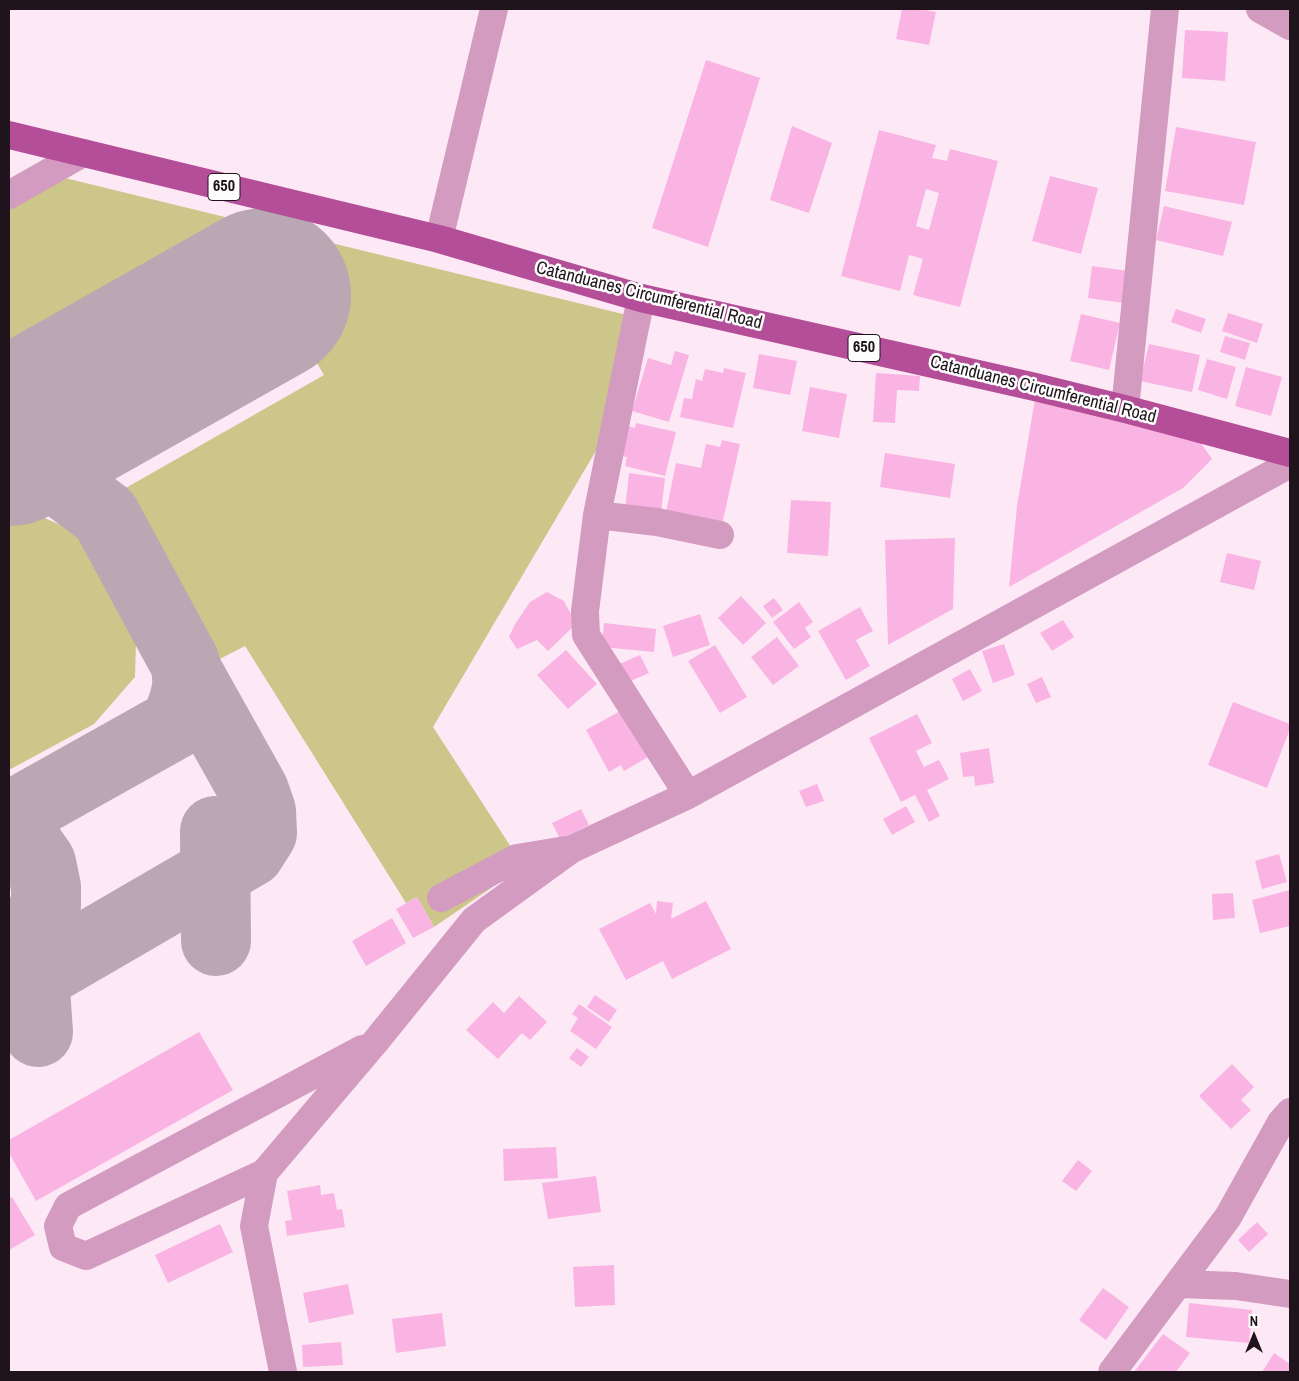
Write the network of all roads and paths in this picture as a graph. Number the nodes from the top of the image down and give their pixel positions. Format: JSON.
{"nodes":[{"id":1,"x":494,"y":9,"type":"edge"},
{"id":2,"x":1165,"y":9,"type":"edge"},
{"id":3,"x":1260,"y":9,"type":"edge"},
{"id":4,"x":1290,"y":26,"type":"edge"},
{"id":5,"x":9,"y":135,"type":"edge"},
{"id":6,"x":83,"y":153,"type":"junction"},
{"id":7,"x":9,"y":195,"type":"edge"},
{"id":8,"x":439,"y":239,"type":"junction"},
{"id":9,"x":641,"y":298,"type":"junction"},
{"id":10,"x":1124,"y":409,"type":"junction"},
{"id":11,"x":1290,"y":454,"type":"edge"},
{"id":12,"x":1290,"y":464,"type":"edge"},
{"id":13,"x":597,"y":515,"type":"junction"},
{"id":14,"x":720,"y":535,"type":"dead end"},
{"id":15,"x":688,"y":795,"type":"junction"},
{"id":16,"x":572,"y":849,"type":"junction"},
{"id":17,"x":441,"y":898,"type":"dead end"},
{"id":18,"x":376,"y":1041,"type":"junction"},
{"id":19,"x":1290,"y":1112,"type":"edge"},
{"id":20,"x":264,"y":1173,"type":"junction"},
{"id":21,"x":1179,"y":1284,"type":"junction"},
{"id":22,"x":1290,"y":1294,"type":"edge"},
{"id":23,"x":283,"y":1372,"type":"edge"},
{"id":24,"x":1112,"y":1372,"type":"edge"}],
"edges":[{"from":1,"to":8,"type":"street"},
{"from":2,"to":10,"type":"street"},
{"from":3,"to":4,"type":"street"},
{"from":5,"to":6,"type":"main road","name":"Catanduanes Circumferential Road","number":"650"},
{"from":6,"to":7,"type":"street"},
{"from":6,"to":8,"type":"main road","name":"Catanduanes Circumferential Road","number":"650"},
{"from":8,"to":9,"type":"main road","name":"Catanduanes Circumferential Road","number":"650"},
{"from":9,"to":10,"type":"main road","name":"Catanduanes Circumferential Road","number":"650"},
{"from":9,"to":13,"type":"street"},
{"from":10,"to":11,"type":"main road","name":"Catanduanes Circumferential Road","number":"650"},
{"from":12,"to":15,"type":"street"},
{"from":13,"to":14,"type":"street"},
{"from":13,"to":15,"type":"street"},
{"from":15,"to":16,"type":"street"},
{"from":16,"to":17,"type":"street"},
{"from":16,"to":18,"type":"street"},
{"from":18,"to":20,"type":"street"},
{"from":18,"to":20,"type":"street"},
{"from":19,"to":21,"type":"street"},
{"from":20,"to":23,"type":"street"},
{"from":21,"to":22,"type":"street"},
{"from":21,"to":24,"type":"street"}]}
